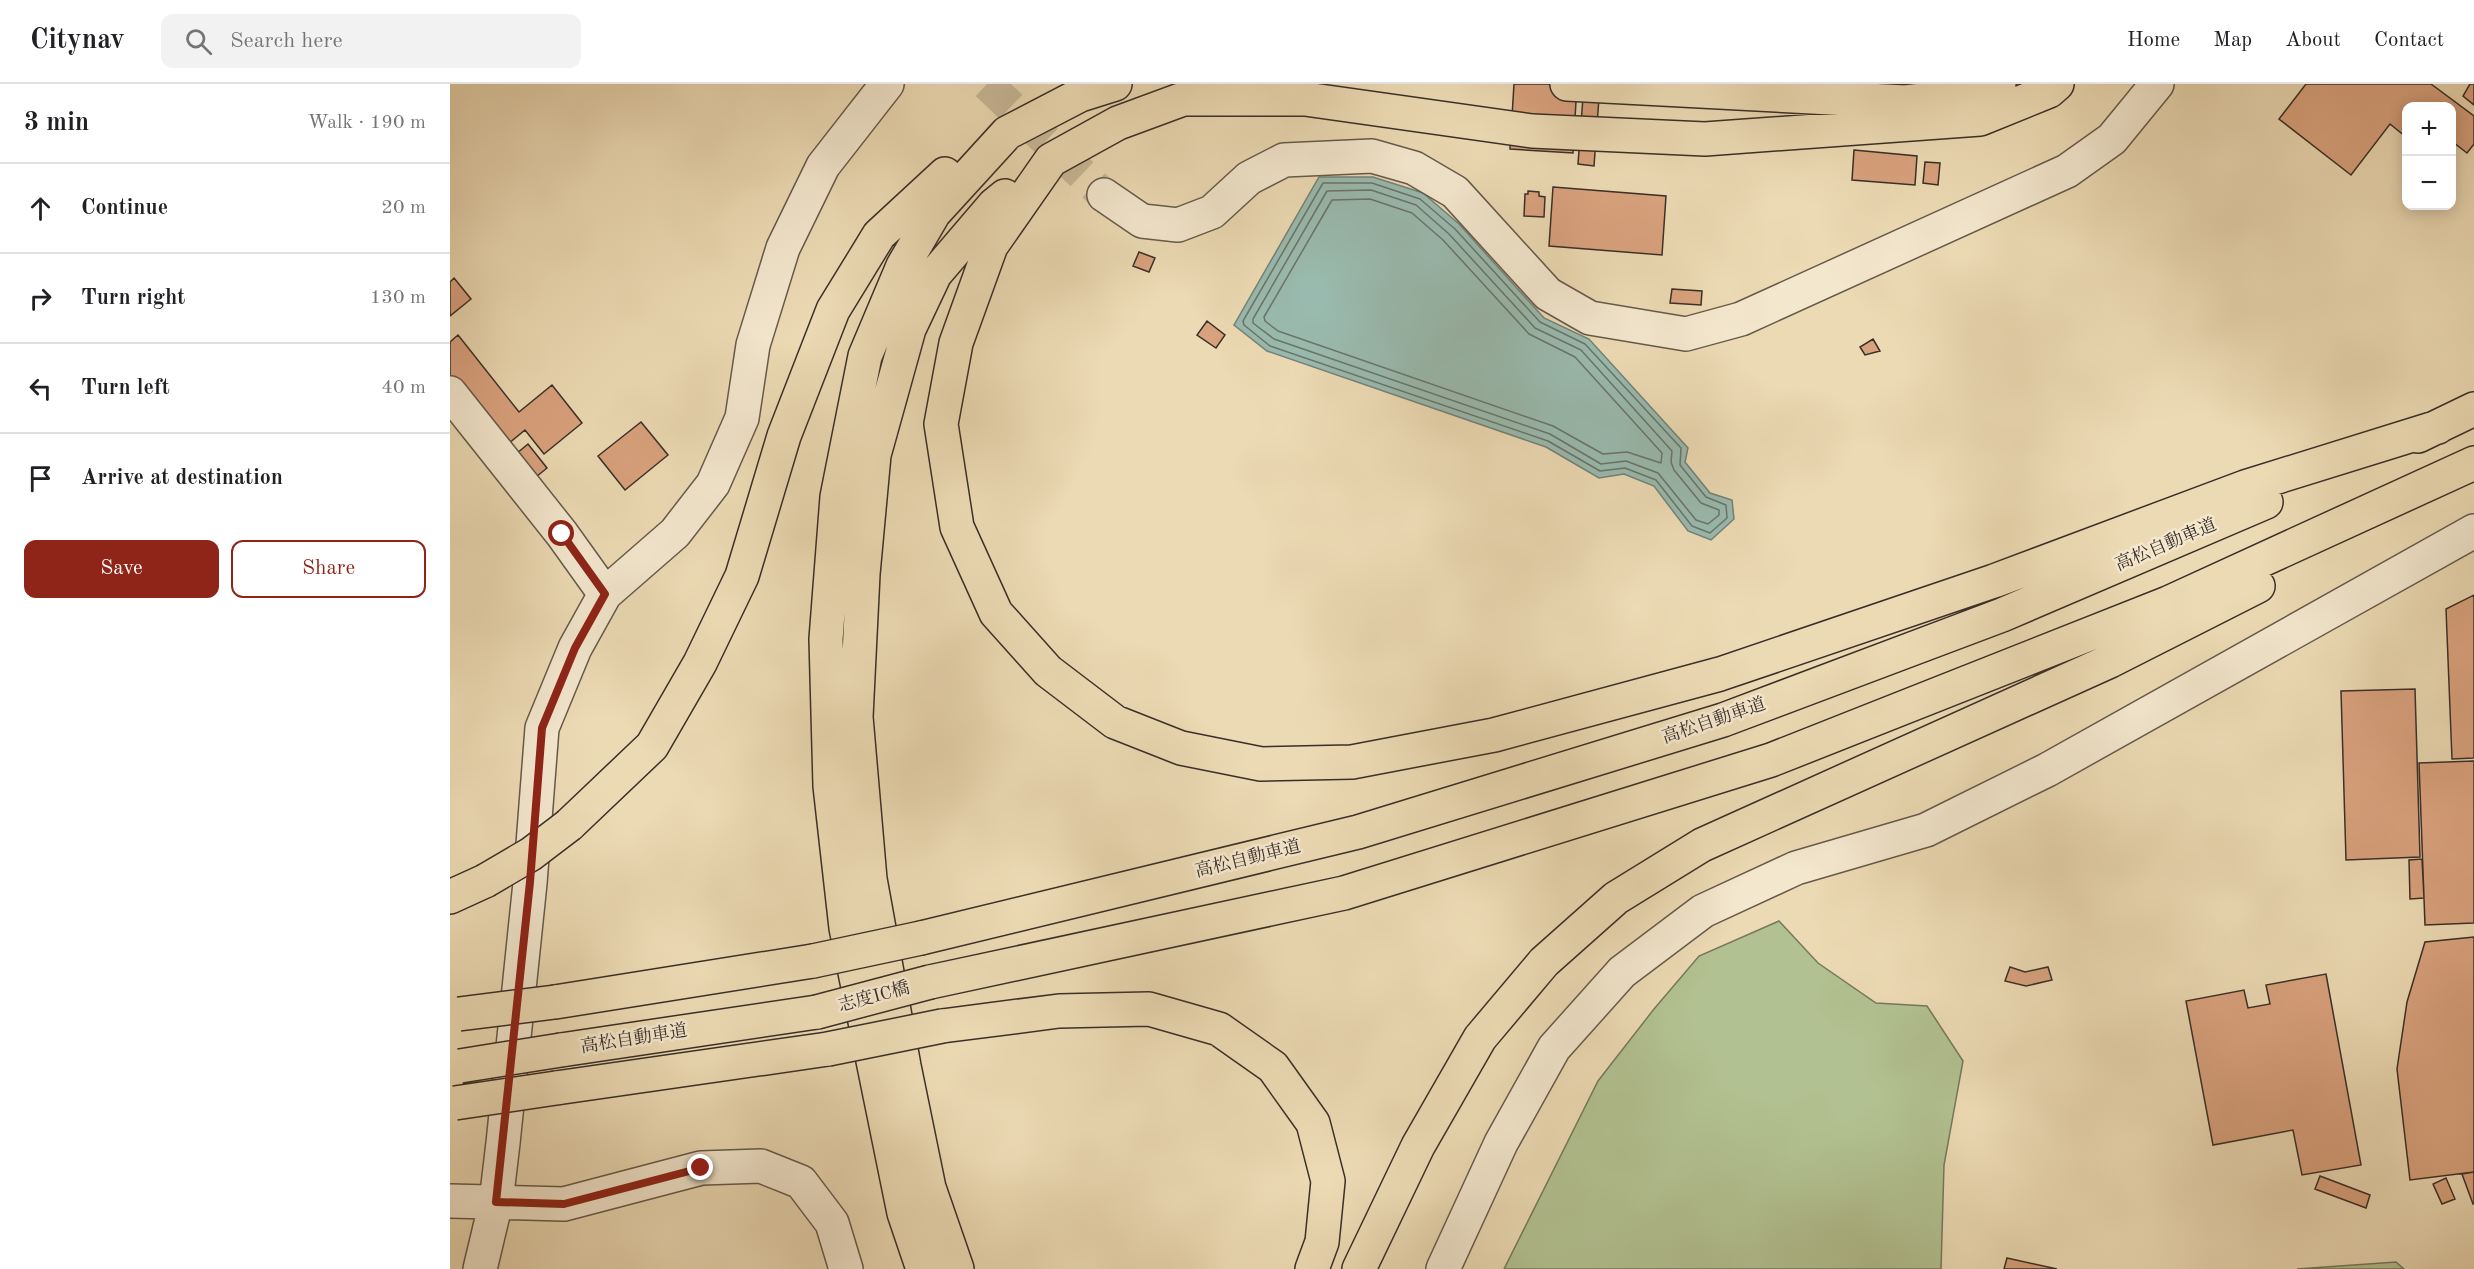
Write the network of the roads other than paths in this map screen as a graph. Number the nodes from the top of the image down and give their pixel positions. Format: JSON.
{"nodes":[{"id":1,"x":887,"y":84,"type":"edge"},
{"id":2,"x":1115,"y":84,"type":"edge"},
{"id":3,"x":1567,"y":84,"type":"edge"},
{"id":4,"x":1999,"y":84,"type":"edge"},
{"id":5,"x":2057,"y":84,"type":"edge"},
{"id":6,"x":2157,"y":84,"type":"edge"},
{"id":7,"x":1007,"y":133,"type":"junction"},
{"id":8,"x":1051,"y":160,"type":"junction"},
{"id":9,"x":1104,"y":195,"type":"tunnel mouth"},
{"id":10,"x":450,"y":393,"type":"edge"},
{"id":11,"x":2474,"y":409,"type":"edge"},
{"id":12,"x":2438,"y":427,"type":"junction"},
{"id":13,"x":2474,"y":463,"type":"edge"},
{"id":14,"x":2474,"y":470,"type":"edge"},
{"id":15,"x":2474,"y":531,"type":"edge"},
{"id":16,"x":605,"y":594,"type":"junction"},
{"id":17,"x":450,"y":897,"type":"edge"},
{"id":18,"x":817,"y":1012,"type":"joint"},
{"id":19,"x":454,"y":1014,"type":"edge"},
{"id":20,"x":455,"y":1067,"type":"edge"},
{"id":21,"x":452,"y":1103,"type":"edge"},
{"id":22,"x":450,"y":1201,"type":"edge"},
{"id":23,"x":496,"y":1202,"type":"junction"},
{"id":24,"x":480,"y":1269,"type":"edge"},
{"id":25,"x":846,"y":1269,"type":"edge"},
{"id":26,"x":923,"y":1269,"type":"edge"},
{"id":27,"x":957,"y":1269,"type":"edge"},
{"id":28,"x":1312,"y":1269,"type":"edge"},
{"id":29,"x":1359,"y":1269,"type":"edge"},
{"id":30,"x":1443,"y":1269,"type":"edge"}],
"edges":[{"from":1,"to":16,"type":"street"},
{"from":2,"to":7,"type":"highway"},
{"from":3,"to":4,"type":"highway"},
{"from":5,"to":8,"type":"highway"},
{"from":6,"to":9,"type":"street"},
{"from":7,"to":17,"type":"highway","bridge":true},
{"from":7,"to":26,"type":"highway"},
{"from":8,"to":12,"type":"highway"},
{"from":8,"to":27,"type":"highway"},
{"from":10,"to":16,"type":"street"},
{"from":11,"to":12,"type":"highway","name":"高松自動車道"},
{"from":12,"to":19,"type":"highway","name":"高松自動車道","bridge":true},
{"from":13,"to":18,"type":"highway","name":"志度IC橋","bridge":true},
{"from":14,"to":29,"type":"highway"},
{"from":15,"to":30,"type":"street"},
{"from":16,"to":23,"type":"street"},
{"from":18,"to":20,"type":"highway","name":"高松自動車道","bridge":true},
{"from":21,"to":28,"type":"highway","bridge":true},
{"from":22,"to":23,"type":"street"},
{"from":23,"to":24,"type":"street"},
{"from":23,"to":25,"type":"street"}]}
